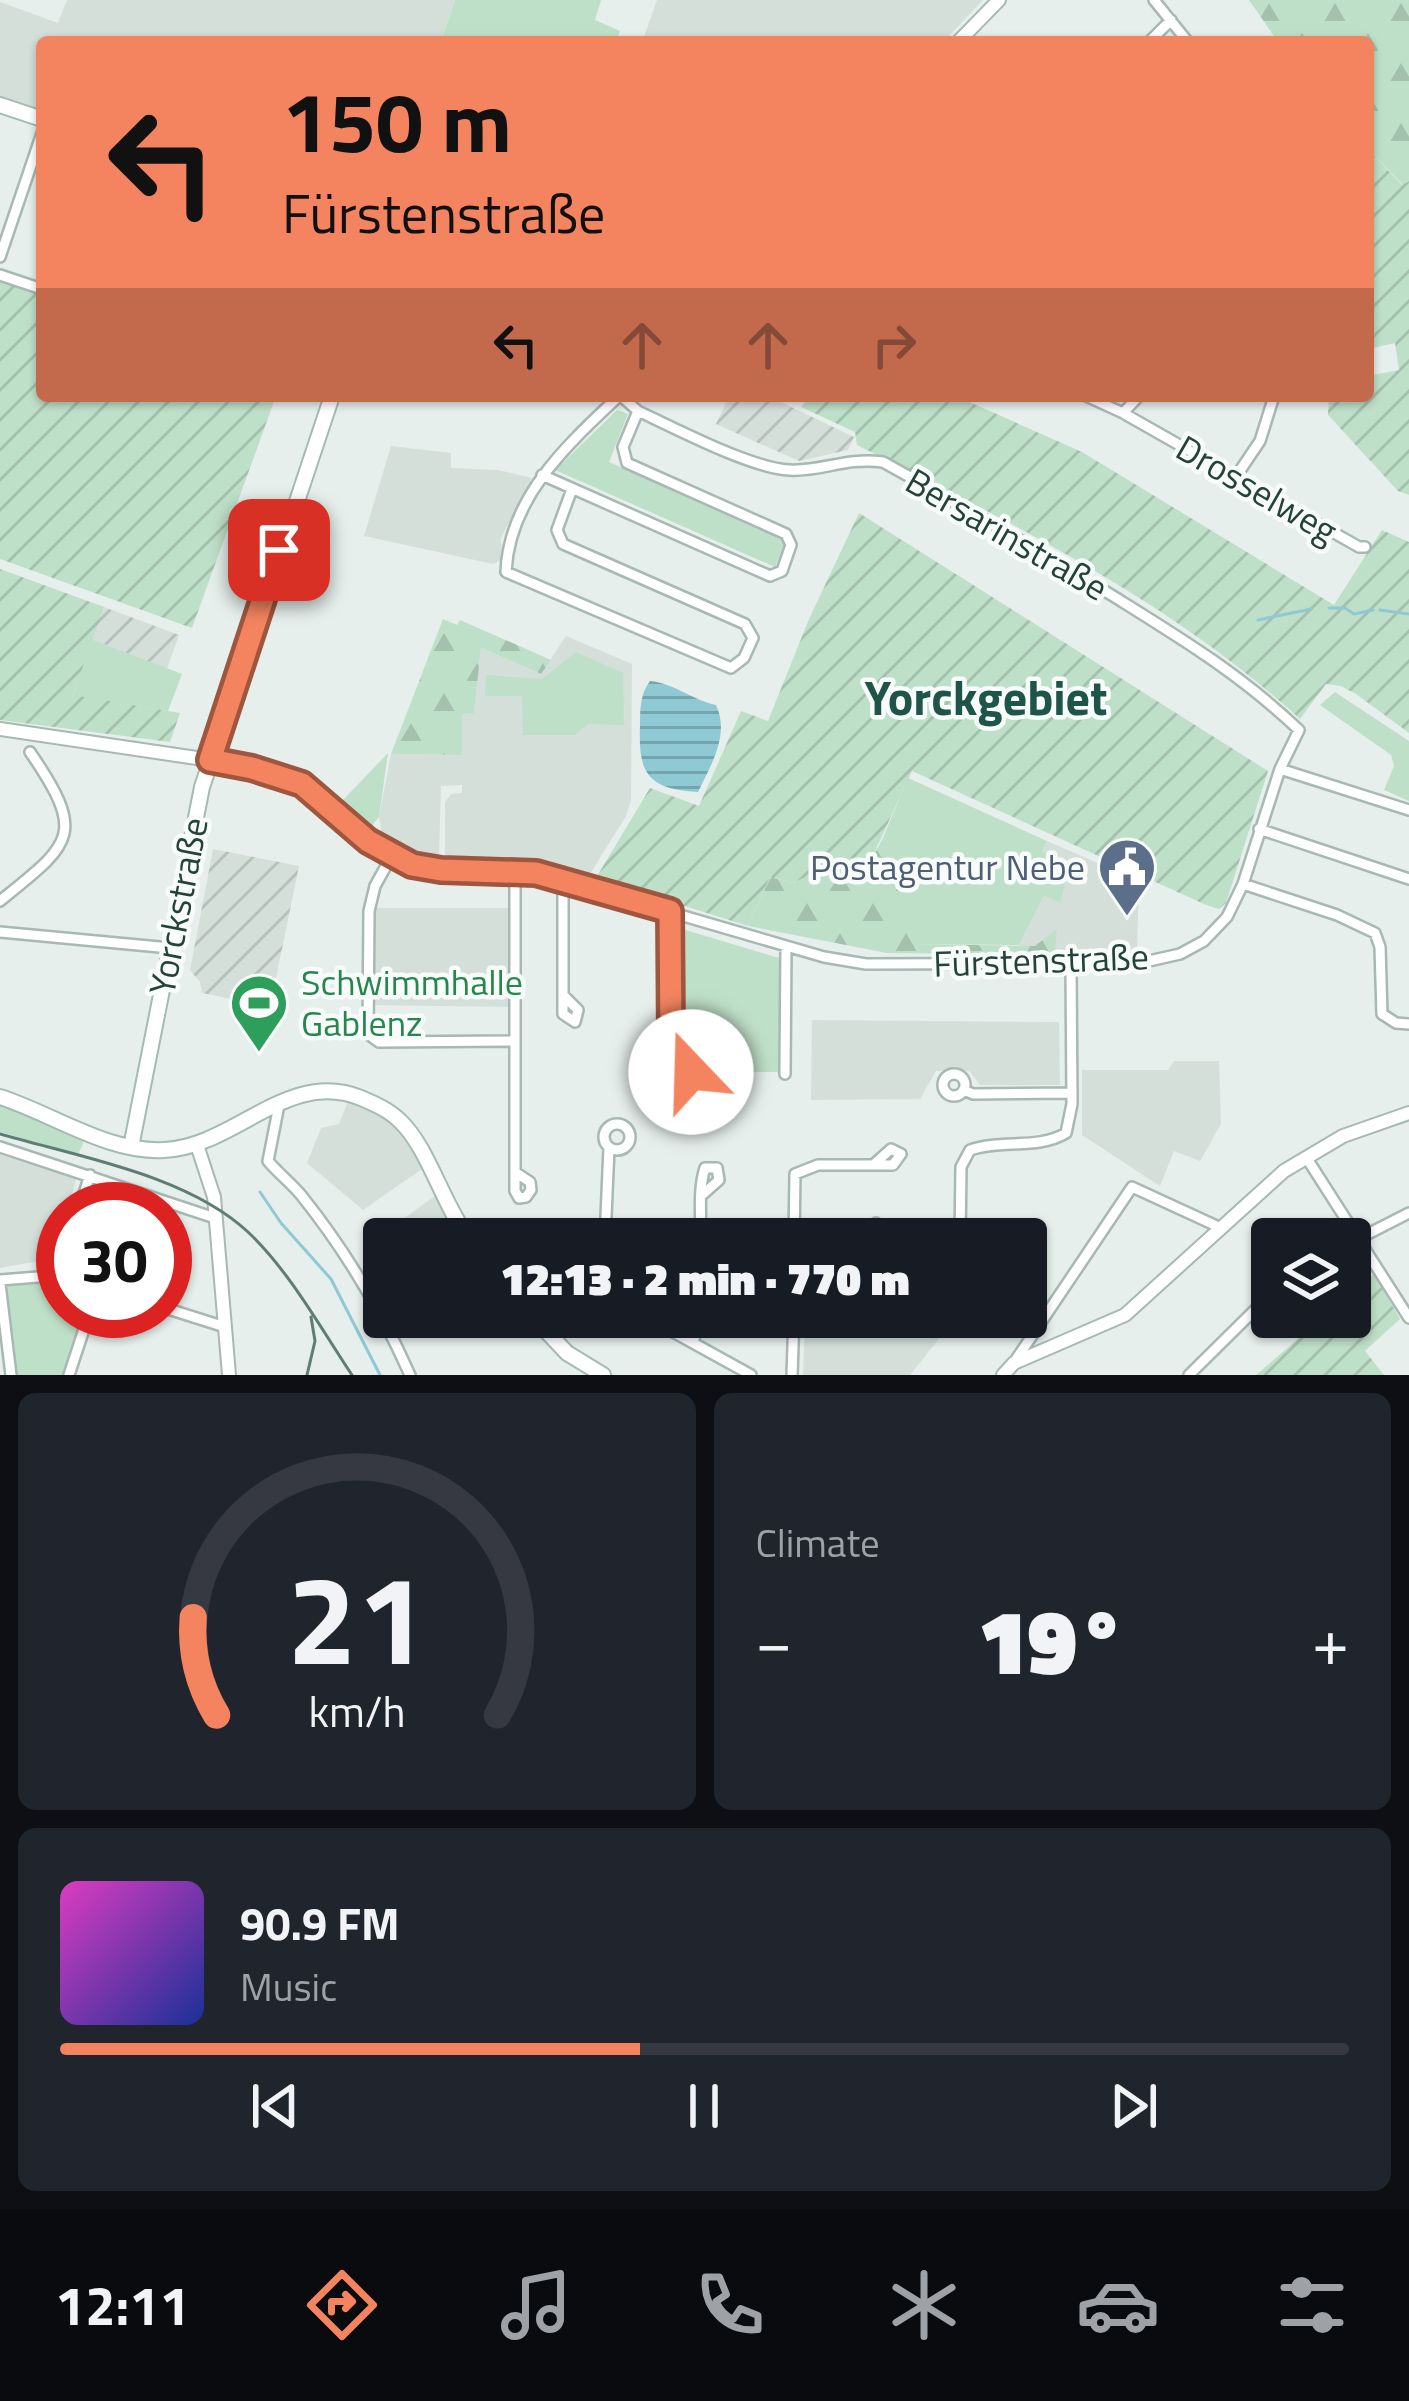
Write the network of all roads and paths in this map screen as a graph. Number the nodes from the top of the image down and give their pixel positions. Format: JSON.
{"nodes":[{"id":1,"x":999,"y":0,"type":"edge"},
{"id":2,"x":1154,"y":0,"type":"edge"},
{"id":3,"x":1171,"y":20,"type":"junction"},
{"id":4,"x":964,"y":36,"type":"edge"},
{"id":5,"x":1155,"y":36,"type":"edge"},
{"id":6,"x":1183,"y":36,"type":"edge"},
{"id":7,"x":0,"y":105,"type":"edge"},
{"id":8,"x":36,"y":117,"type":"edge"},
{"id":9,"x":36,"y":151,"type":"edge"},
{"id":10,"x":0,"y":257,"type":"edge"},
{"id":11,"x":0,"y":275,"type":"edge"},
{"id":12,"x":36,"y":287,"type":"edge"},
{"id":13,"x":330,"y":402,"type":"edge"},
{"id":14,"x":614,"y":402,"type":"edge"},
{"id":15,"x":627,"y":402,"type":"edge"},
{"id":16,"x":1099,"y":402,"type":"edge"},
{"id":17,"x":1134,"y":402,"type":"edge"},
{"id":18,"x":1272,"y":402,"type":"edge"},
{"id":19,"x":638,"y":411,"type":"junction"},
{"id":20,"x":1124,"y":413,"type":"junction"},
{"id":21,"x":542,"y":475,"type":"junction"},
{"id":22,"x":1237,"y":475,"type":"junction"},
{"id":23,"x":572,"y":489,"type":"junction"},
{"id":24,"x":1365,"y":548,"type":"dead end"},
{"id":25,"x":0,"y":729,"type":"edge"},
{"id":26,"x":1299,"y":730,"type":"joint"},
{"id":27,"x":30,"y":752,"type":"dead end"},
{"id":28,"x":210,"y":760,"type":"junction"},
{"id":29,"x":1280,"y":769,"type":"junction"},
{"id":30,"x":1409,"y":811,"type":"edge"},
{"id":31,"x":1259,"y":829,"type":"junction"},
{"id":32,"x":391,"y":857,"type":"junction"},
{"id":33,"x":515,"y":870,"type":"junction"},
{"id":34,"x":1409,"y":879,"type":"edge"},
{"id":35,"x":563,"y":880,"type":"junction"},
{"id":36,"x":1243,"y":884,"type":"junction"},
{"id":37,"x":0,"y":901,"type":"edge"},
{"id":38,"x":670,"y":911,"type":"junction"},
{"id":39,"x":0,"y":932,"type":"edge"},
{"id":40,"x":786,"y":946,"type":"junction"},
{"id":41,"x":170,"y":948,"type":"junction"},
{"id":42,"x":1072,"y":966,"type":"junction"},
{"id":43,"x":563,"y":995,"type":"dead end"},
{"id":44,"x":1409,"y":1024,"type":"edge"},
{"id":45,"x":671,"y":1037,"type":"dead end"},
{"id":46,"x":515,"y":1042,"type":"junction"},
{"id":47,"x":785,"y":1074,"type":"dead end"},
{"id":48,"x":964,"y":1090,"type":"dead end"},
{"id":49,"x":1072,"y":1093,"type":"junction"},
{"id":50,"x":0,"y":1097,"type":"edge"},
{"id":51,"x":279,"y":1105,"type":"junction"},
{"id":52,"x":1409,"y":1113,"type":"edge"},
{"id":53,"x":197,"y":1144,"type":"junction"},
{"id":54,"x":0,"y":1147,"type":"edge"},
{"id":55,"x":130,"y":1147,"type":"junction"},
{"id":56,"x":609,"y":1148,"type":"dead end"},
{"id":57,"x":1306,"y":1156,"type":"junction"},
{"id":58,"x":873,"y":1165,"type":"dead end"},
{"id":59,"x":515,"y":1172,"type":"dead end"},
{"id":60,"x":91,"y":1175,"type":"junction"},
{"id":61,"x":89,"y":1182,"type":"edge"},
{"id":62,"x":701,"y":1196,"type":"dead end"},
{"id":63,"x":1409,"y":1214,"type":"edge"},
{"id":64,"x":215,"y":1218,"type":"junction"},
{"id":65,"x":453,"y":1218,"type":"edge"},
{"id":66,"x":606,"y":1218,"type":"edge"},
{"id":67,"x":701,"y":1218,"type":"edge"},
{"id":68,"x":794,"y":1218,"type":"edge"},
{"id":69,"x":961,"y":1218,"type":"edge"},
{"id":70,"x":1342,"y":1218,"type":"edge"},
{"id":71,"x":1221,"y":1228,"type":"junction"},
{"id":72,"x":1371,"y":1232,"type":"edge"},
{"id":73,"x":1371,"y":1263,"type":"edge"},
{"id":74,"x":36,"y":1277,"type":"edge"},
{"id":75,"x":0,"y":1282,"type":"edge"},
{"id":76,"x":1251,"y":1314,"type":"edge"},
{"id":77,"x":192,"y":1317,"type":"edge"},
{"id":78,"x":1409,"y":1318,"type":"edge"},
{"id":79,"x":225,"y":1327,"type":"junction"},
{"id":80,"x":81,"y":1338,"type":"edge"},
{"id":81,"x":552,"y":1338,"type":"edge"},
{"id":82,"x":684,"y":1338,"type":"edge"},
{"id":83,"x":694,"y":1338,"type":"edge"},
{"id":84,"x":793,"y":1338,"type":"edge"},
{"id":85,"x":693,"y":1343,"type":"junction"},
{"id":86,"x":1014,"y":1363,"type":"junction"},
{"id":87,"x":11,"y":1375,"type":"edge"},
{"id":88,"x":69,"y":1375,"type":"edge"},
{"id":89,"x":229,"y":1375,"type":"edge"},
{"id":90,"x":410,"y":1375,"type":"edge"},
{"id":91,"x":603,"y":1375,"type":"edge"},
{"id":92,"x":751,"y":1375,"type":"edge"},
{"id":93,"x":792,"y":1375,"type":"edge"},
{"id":94,"x":1004,"y":1375,"type":"edge"},
{"id":95,"x":1190,"y":1375,"type":"edge"}],
"edges":[{"from":1,"to":4,"type":"street"},
{"from":2,"to":3,"type":"street"},
{"from":3,"to":5,"type":"street"},
{"from":3,"to":6,"type":"street"},
{"from":7,"to":8,"type":"main road"},
{"from":9,"to":10,"type":"street"},
{"from":11,"to":12,"type":"street"},
{"from":13,"to":28,"type":"main road","name":"Yorckstraße"},
{"from":14,"to":21,"type":"street"},
{"from":15,"to":19,"type":"street","name":"Bersarinstraße"},
{"from":16,"to":20,"type":"street","name":"Drosselweg"},
{"from":17,"to":20,"type":"street"},
{"from":18,"to":22,"type":"street"},
{"from":19,"to":23,"type":"street"},
{"from":19,"to":26,"type":"street","name":"Bersarinstraße"},
{"from":20,"to":22,"type":"street","name":"Drosselweg"},
{"from":21,"to":23,"type":"street"},
{"from":21,"to":23,"type":"street"},
{"from":22,"to":24,"type":"street","name":"Drosselweg"},
{"from":25,"to":28,"type":"street","name":"Fürstenstraße"},
{"from":26,"to":29,"type":"street","name":"Fürstenstraße"},
{"from":27,"to":37,"type":"street"},
{"from":28,"to":32,"type":"street","name":"Fürstenstraße"},
{"from":28,"to":41,"type":"main road","name":"Yorckstraße"},
{"from":29,"to":30,"type":"street"},
{"from":29,"to":31,"type":"street","name":"Fürstenstraße"},
{"from":31,"to":34,"type":"street"},
{"from":31,"to":36,"type":"street","name":"Fürstenstraße"},
{"from":32,"to":33,"type":"street","name":"Fürstenstraße"},
{"from":32,"to":46,"type":"street"},
{"from":33,"to":35,"type":"street","name":"Fürstenstraße"},
{"from":33,"to":46,"type":"street"},
{"from":35,"to":38,"type":"street","name":"Fürstenstraße"},
{"from":35,"to":43,"type":"street"},
{"from":36,"to":42,"type":"street","name":"Fürstenstraße"},
{"from":36,"to":44,"type":"street"},
{"from":38,"to":40,"type":"street","name":"Fürstenstraße"},
{"from":38,"to":45,"type":"street"},
{"from":39,"to":41,"type":"street"},
{"from":40,"to":42,"type":"street","name":"Fürstenstraße"},
{"from":40,"to":47,"type":"street"},
{"from":41,"to":55,"type":"main road","name":"Yorckstraße"},
{"from":42,"to":49,"type":"street"},
{"from":46,"to":59,"type":"street"},
{"from":48,"to":49,"type":"street"},
{"from":49,"to":69,"type":"street"},
{"from":50,"to":55,"type":"main road"},
{"from":51,"to":53,"type":"main road"},
{"from":51,"to":65,"type":"main road"},
{"from":51,"to":90,"type":"street"},
{"from":52,"to":57,"type":"street"},
{"from":53,"to":55,"type":"main road"},
{"from":53,"to":64,"type":"street"},
{"from":54,"to":60,"type":"street"},
{"from":56,"to":66,"type":"street"},
{"from":57,"to":70,"type":"street"},
{"from":57,"to":71,"type":"street"},
{"from":58,"to":68,"type":"street"},
{"from":60,"to":61,"type":"street"},
{"from":60,"to":64,"type":"street"},
{"from":62,"to":67,"type":"street"},
{"from":63,"to":72,"type":"street"},
{"from":64,"to":79,"type":"street"},
{"from":71,"to":86,"type":"street"},
{"from":71,"to":86,"type":"street"},
{"from":73,"to":78,"type":"street"},
{"from":74,"to":75,"type":"street"},
{"from":75,"to":87,"type":"street"},
{"from":76,"to":95,"type":"street"},
{"from":77,"to":79,"type":"street"},
{"from":79,"to":89,"type":"street"},
{"from":80,"to":88,"type":"street"},
{"from":81,"to":91,"type":"main road"},
{"from":82,"to":85,"type":"street"},
{"from":83,"to":85,"type":"street"},
{"from":84,"to":93,"type":"street"},
{"from":85,"to":92,"type":"street"},
{"from":86,"to":94,"type":"street"}]}
